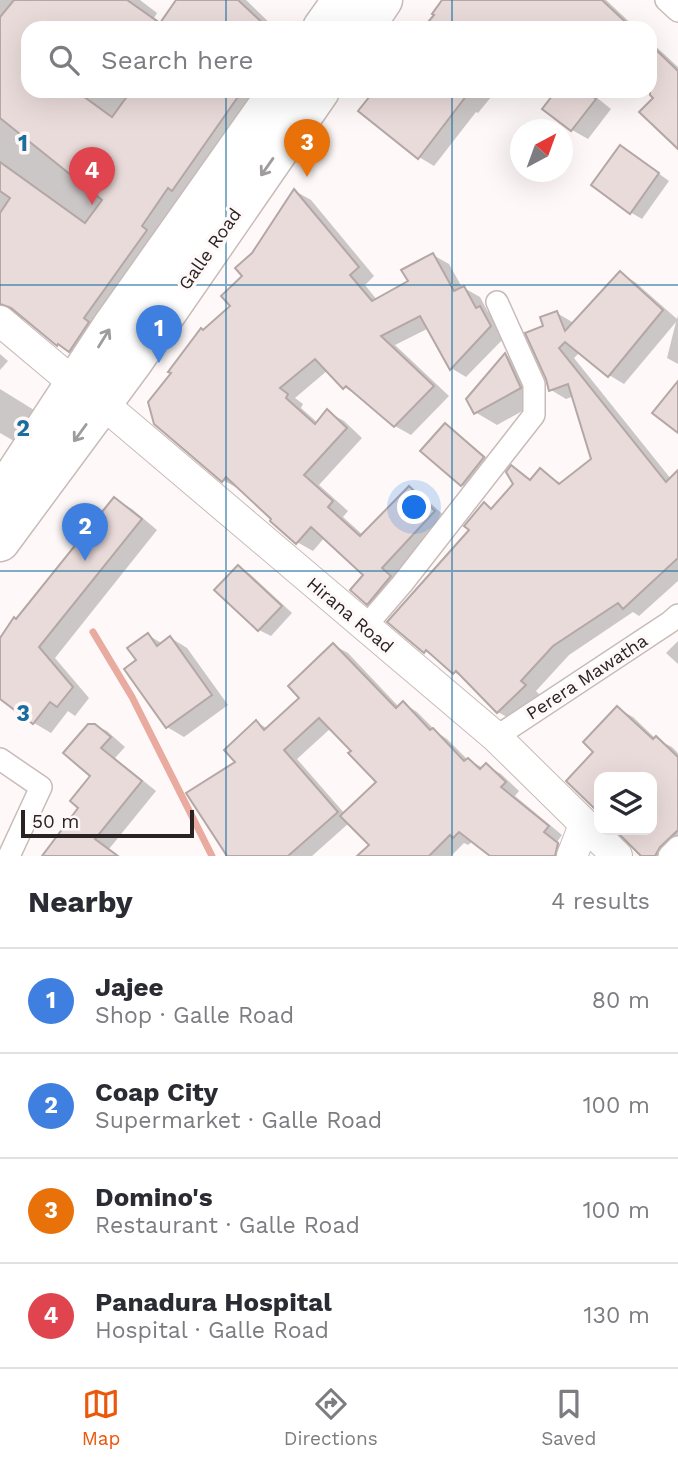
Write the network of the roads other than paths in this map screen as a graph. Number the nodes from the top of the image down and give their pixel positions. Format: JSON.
{"nodes":[{"id":1,"x":342,"y":0,"type":"edge"},
{"id":2,"x":383,"y":0,"type":"edge"},
{"id":3,"x":666,"y":0,"type":"edge"},
{"id":4,"x":678,"y":11,"type":"edge"},
{"id":5,"x":327,"y":21,"type":"edge"},
{"id":6,"x":369,"y":21,"type":"edge"},
{"id":7,"x":273,"y":98,"type":"edge"},
{"id":8,"x":315,"y":98,"type":"edge"},
{"id":9,"x":496,"y":302,"type":"dead end"},
{"id":10,"x":0,"y":321,"type":"edge"},
{"id":11,"x":89,"y":393,"type":"junction"},
{"id":12,"x":10,"y":499,"type":"edge"},
{"id":13,"x":0,"y":542,"type":"edge"},
{"id":14,"x":678,"y":615,"type":"edge"},
{"id":15,"x":365,"y":627,"type":"junction"},
{"id":16,"x":496,"y":737,"type":"junction"},
{"id":17,"x":0,"y":759,"type":"edge"},
{"id":18,"x":584,"y":825,"type":"junction"},
{"id":19,"x":678,"y":847,"type":"edge"},
{"id":20,"x":9,"y":856,"type":"edge"},
{"id":21,"x":572,"y":856,"type":"edge"},
{"id":22,"x":617,"y":856,"type":"edge"},
{"id":23,"x":669,"y":856,"type":"edge"}],
"edges":[{"from":1,"to":5,"type":"highway"},
{"from":2,"to":6,"type":"highway"},
{"from":3,"to":4,"type":"street"},
{"from":11,"to":7,"type":"highway","name":"Galle Road","one_way":true},
{"from":8,"to":11,"type":"highway","name":"Galle Road","one_way":true},
{"from":9,"to":15,"type":"street"},
{"from":10,"to":11,"type":"street","name":"Hirana Road"},
{"from":11,"to":12,"type":"highway","name":"Galle Road"},
{"from":11,"to":15,"type":"street","name":"Hirana Road"},
{"from":12,"to":13,"type":"highway","name":"Galle Road"},
{"from":14,"to":16,"type":"street","name":"Perera Mawatha"},
{"from":15,"to":16,"type":"street","name":"Hirana Road"},
{"from":16,"to":18,"type":"street","name":"Hirana Road"},
{"from":17,"to":20,"type":"street"},
{"from":18,"to":21,"type":"street"},
{"from":18,"to":22,"type":"street","name":"Hirana Road"},
{"from":19,"to":23,"type":"street"}]}
